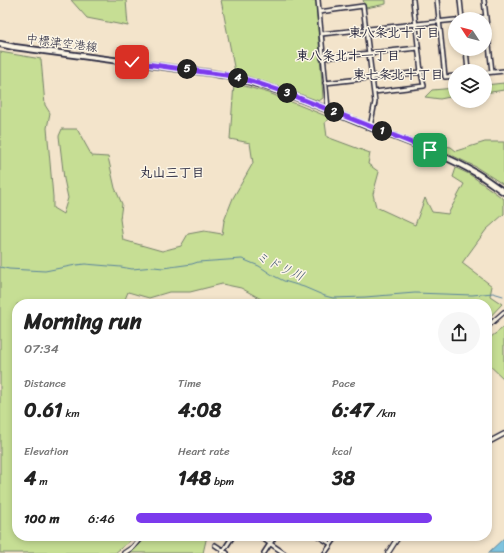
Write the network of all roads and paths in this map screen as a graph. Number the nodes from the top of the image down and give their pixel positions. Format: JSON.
{"nodes":[{"id":1,"x":318,"y":0,"type":"edge"},
{"id":2,"x":413,"y":0,"type":"edge"},
{"id":3,"x":437,"y":0,"type":"edge"},
{"id":4,"x":460,"y":0,"type":"edge"},
{"id":5,"x":484,"y":0,"type":"edge"},
{"id":6,"x":319,"y":12,"type":"junction"},
{"id":7,"x":462,"y":12,"type":"edge"},
{"id":8,"x":486,"y":12,"type":"edge"},
{"id":9,"x":448,"y":21,"type":"edge"},
{"id":10,"x":440,"y":22,"type":"junction"},
{"id":11,"x":416,"y":24,"type":"junction"},
{"id":12,"x":366,"y":30,"type":"junction"},
{"id":13,"x":320,"y":34,"type":"junction"},
{"id":14,"x":0,"y":44,"type":"edge"},
{"id":15,"x":418,"y":48,"type":"junction"},
{"id":16,"x":369,"y":53,"type":"junction"},
{"id":17,"x":322,"y":58,"type":"junction"},
{"id":18,"x":504,"y":71,"type":"edge"},
{"id":19,"x":421,"y":72,"type":"junction"},
{"id":20,"x":492,"y":72,"type":"edge"},
{"id":21,"x":448,"y":77,"type":"edge"},
{"id":22,"x":372,"y":78,"type":"junction"},
{"id":23,"x":325,"y":83,"type":"junction"},
{"id":24,"x":374,"y":92,"type":"junction"},
{"id":25,"x":328,"y":109,"type":"junction"},
{"id":26,"x":370,"y":127,"type":"junction"},
{"id":27,"x":504,"y":192,"type":"edge"},
{"id":28,"x":504,"y":312,"type":"edge"},
{"id":29,"x":492,"y":323,"type":"edge"},
{"id":30,"x":504,"y":434,"type":"edge"},
{"id":31,"x":492,"y":440,"type":"edge"},
{"id":32,"x":138,"y":541,"type":"edge"},
{"id":33,"x":230,"y":541,"type":"edge"},
{"id":34,"x":266,"y":541,"type":"edge"},
{"id":35,"x":272,"y":541,"type":"edge"},
{"id":36,"x":326,"y":541,"type":"edge"},
{"id":37,"x":333,"y":541,"type":"edge"},
{"id":38,"x":396,"y":541,"type":"edge"},
{"id":39,"x":270,"y":544,"type":"junction"},
{"id":40,"x":331,"y":544,"type":"junction"},
{"id":41,"x":215,"y":545,"type":"dead end"},
{"id":42,"x":224,"y":552,"type":"edge"},
{"id":43,"x":124,"y":553,"type":"edge"},
{"id":44,"x":264,"y":553,"type":"edge"},
{"id":45,"x":284,"y":553,"type":"edge"},
{"id":46,"x":325,"y":553,"type":"edge"},
{"id":47,"x":388,"y":553,"type":"edge"}],
"edges":[{"from":1,"to":6,"type":"street"},
{"from":2,"to":11,"type":"street"},
{"from":3,"to":10,"type":"street"},
{"from":4,"to":7,"type":"street"},
{"from":5,"to":8,"type":"street"},
{"from":6,"to":12,"type":"street"},
{"from":6,"to":13,"type":"street"},
{"from":9,"to":10,"type":"street"},
{"from":10,"to":11,"type":"street"},
{"from":10,"to":21,"type":"street"},
{"from":11,"to":12,"type":"street"},
{"from":11,"to":15,"type":"street"},
{"from":12,"to":13,"type":"street"},
{"from":12,"to":16,"type":"street"},
{"from":13,"to":17,"type":"street"},
{"from":14,"to":25,"type":"main road","name":"中標津空港線"},
{"from":15,"to":16,"type":"street"},
{"from":15,"to":19,"type":"street"},
{"from":16,"to":17,"type":"street"},
{"from":16,"to":22,"type":"street"},
{"from":17,"to":23,"type":"street"},
{"from":18,"to":20,"type":"street"},
{"from":19,"to":22,"type":"street"},
{"from":19,"to":24,"type":"street"},
{"from":22,"to":23,"type":"street"},
{"from":22,"to":24,"type":"street"},
{"from":23,"to":25,"type":"street"},
{"from":24,"to":26,"type":"street"},
{"from":25,"to":26,"type":"main road","name":"中標津空港線"},
{"from":26,"to":27,"type":"main road","name":"中標津空港線"},
{"from":28,"to":29,"type":"street"},
{"from":30,"to":31,"type":"street"},
{"from":32,"to":43,"type":"street"},
{"from":33,"to":42,"type":"street"},
{"from":34,"to":39,"type":"street"},
{"from":35,"to":39,"type":"street"},
{"from":36,"to":40,"type":"street"},
{"from":37,"to":40,"type":"street"},
{"from":38,"to":47,"type":"street"},
{"from":39,"to":44,"type":"street"},
{"from":39,"to":45,"type":"street"},
{"from":40,"to":46,"type":"street"},
{"from":41,"to":42,"type":"street"}]}
